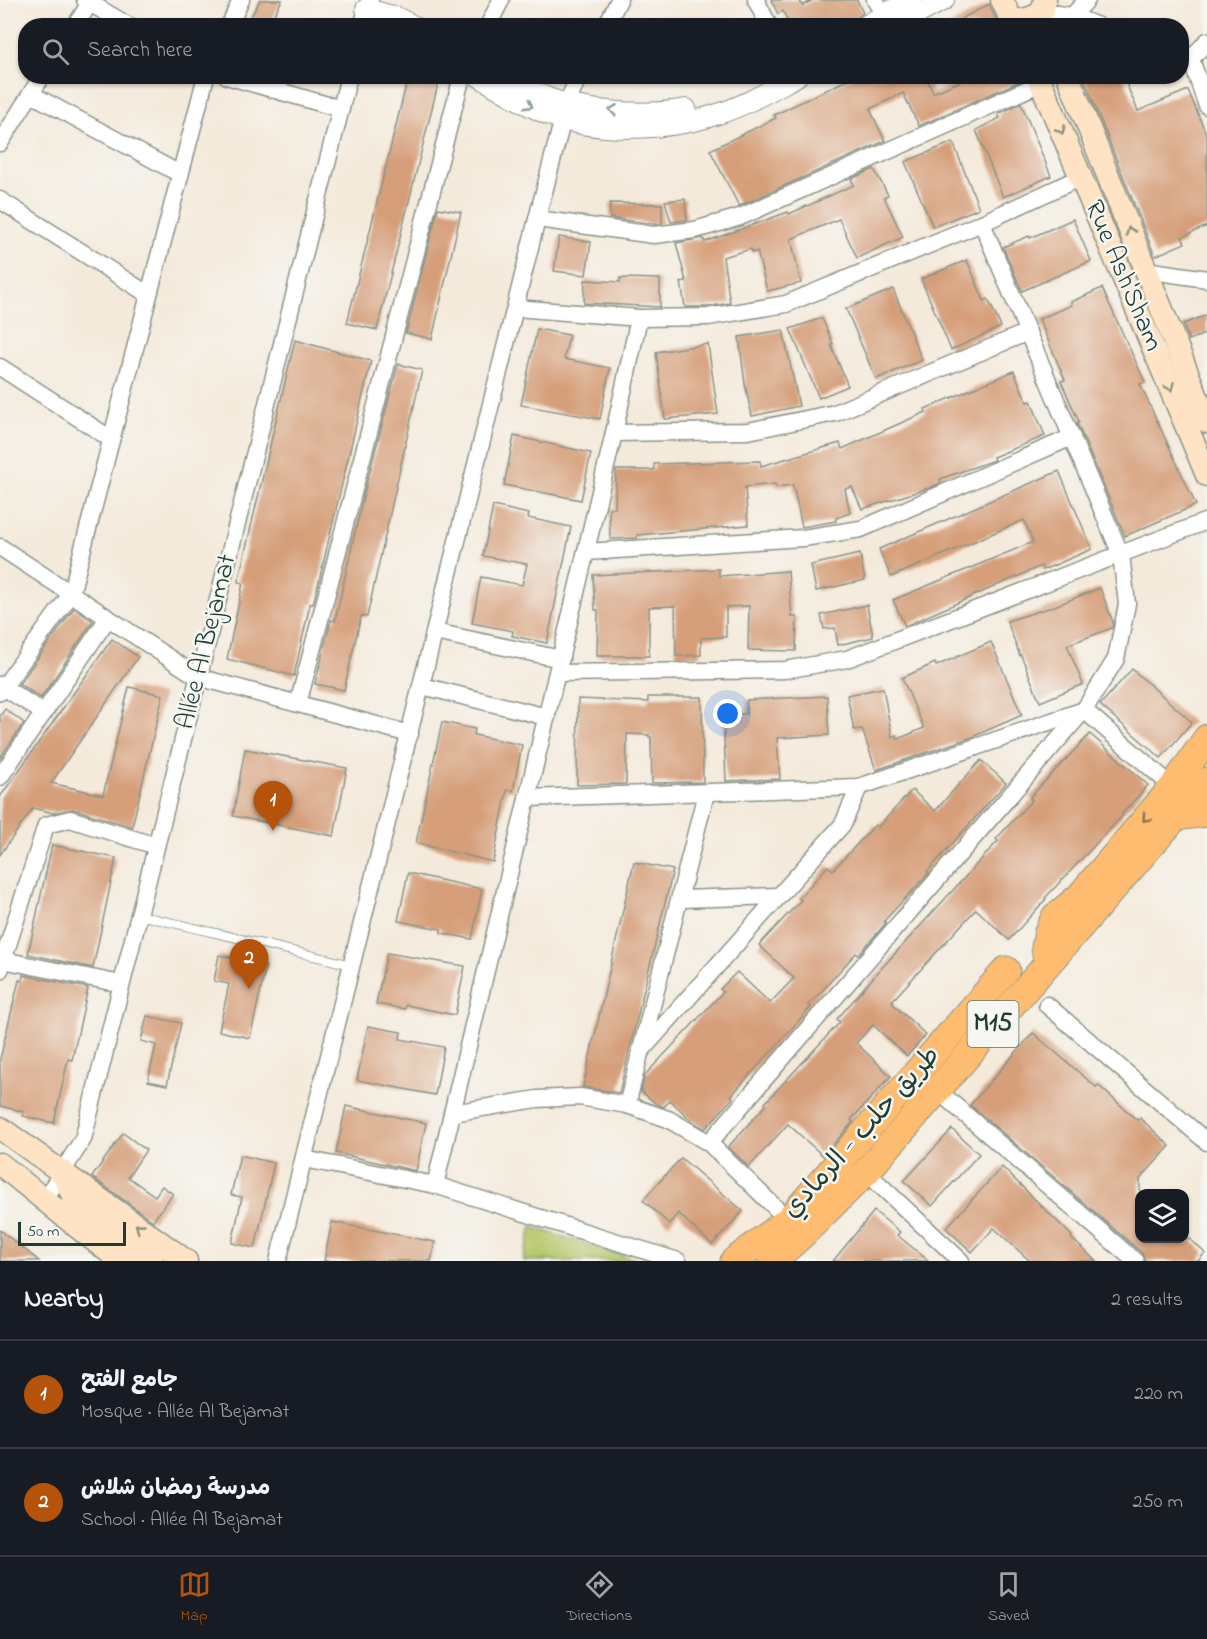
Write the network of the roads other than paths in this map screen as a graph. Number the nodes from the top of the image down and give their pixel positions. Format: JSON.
{"nodes":[{"id":1,"x":241,"y":0,"type":"edge"},
{"id":2,"x":501,"y":0,"type":"edge"},
{"id":3,"x":619,"y":0,"type":"edge"},
{"id":4,"x":756,"y":0,"type":"edge"},
{"id":5,"x":910,"y":0,"type":"edge"},
{"id":6,"x":944,"y":0,"type":"edge"},
{"id":7,"x":1002,"y":0,"type":"edge"},
{"id":8,"x":1088,"y":0,"type":"edge"},
{"id":9,"x":87,"y":1,"type":"edge"},
{"id":10,"x":362,"y":9,"type":"edge"},
{"id":11,"x":1045,"y":13,"type":"edge"},
{"id":12,"x":885,"y":14,"type":"edge"},
{"id":13,"x":1072,"y":16,"type":"junction"},
{"id":14,"x":79,"y":18,"type":"edge"},
{"id":15,"x":116,"y":18,"type":"edge"},
{"id":16,"x":233,"y":18,"type":"edge"},
{"id":17,"x":377,"y":18,"type":"edge"},
{"id":18,"x":396,"y":18,"type":"edge"},
{"id":19,"x":493,"y":18,"type":"edge"},
{"id":20,"x":610,"y":18,"type":"edge"},
{"id":21,"x":765,"y":18,"type":"edge"},
{"id":22,"x":1011,"y":18,"type":"edge"},
{"id":23,"x":1077,"y":18,"type":"edge"},
{"id":24,"x":1207,"y":41,"type":"edge"},
{"id":25,"x":1189,"y":55,"type":"edge"},
{"id":26,"x":1189,"y":61,"type":"edge"},
{"id":27,"x":1202,"y":79,"type":"edge"},
{"id":28,"x":37,"y":84,"type":"edge"},
{"id":29,"x":204,"y":84,"type":"edge"},
{"id":30,"x":255,"y":84,"type":"edge"},
{"id":31,"x":347,"y":84,"type":"edge"},
{"id":32,"x":460,"y":84,"type":"edge"},
{"id":33,"x":492,"y":84,"type":"edge"},
{"id":34,"x":522,"y":84,"type":"edge"},
{"id":35,"x":576,"y":84,"type":"edge"},
{"id":36,"x":754,"y":84,"type":"edge"},
{"id":37,"x":782,"y":84,"type":"edge"},
{"id":38,"x":1031,"y":84,"type":"edge"},
{"id":39,"x":1042,"y":84,"type":"edge"},
{"id":40,"x":1071,"y":84,"type":"edge"},
{"id":41,"x":31,"y":94,"type":"junction"},
{"id":42,"x":1207,"y":106,"type":"edge"},
{"id":43,"x":341,"y":109,"type":"junction"},
{"id":44,"x":565,"y":111,"type":"junction"},
{"id":45,"x":0,"y":143,"type":"edge"},
{"id":46,"x":180,"y":174,"type":"junction"},
{"id":47,"x":1081,"y":177,"type":"junction"},
{"id":48,"x":0,"y":200,"type":"edge"},
{"id":49,"x":537,"y":219,"type":"junction"},
{"id":50,"x":982,"y":223,"type":"junction"},
{"id":51,"x":1145,"y":270,"type":"junction"},
{"id":52,"x":1207,"y":279,"type":"edge"},
{"id":53,"x":148,"y":295,"type":"junction"},
{"id":54,"x":516,"y":308,"type":"junction"},
{"id":55,"x":639,"y":318,"type":"junction"},
{"id":56,"x":1028,"y":332,"type":"junction"},
{"id":57,"x":0,"y":367,"type":"edge"},
{"id":58,"x":1207,"y":422,"type":"edge"},
{"id":59,"x":614,"y":433,"type":"junction"},
{"id":60,"x":1072,"y":437,"type":"junction"},
{"id":61,"x":111,"y":439,"type":"junction"},
{"id":62,"x":1207,"y":475,"type":"edge"},
{"id":63,"x":1207,"y":521,"type":"edge"},
{"id":64,"x":0,"y":547,"type":"edge"},
{"id":65,"x":586,"y":552,"type":"junction"},
{"id":66,"x":1122,"y":555,"type":"junction"},
{"id":67,"x":71,"y":594,"type":"junction"},
{"id":68,"x":108,"y":618,"type":"junction"},
{"id":69,"x":435,"y":632,"type":"junction"},
{"id":70,"x":559,"y":666,"type":"junction"},
{"id":71,"x":198,"y":677,"type":"junction"},
{"id":72,"x":422,"y":686,"type":"junction"},
{"id":73,"x":1,"y":688,"type":"edge"},
{"id":74,"x":298,"y":704,"type":"junction"},
{"id":75,"x":1084,"y":710,"type":"junction"},
{"id":76,"x":44,"y":713,"type":"junction"},
{"id":77,"x":547,"y":717,"type":"junction"},
{"id":78,"x":410,"y":734,"type":"junction"},
{"id":79,"x":1207,"y":738,"type":"edge"},
{"id":80,"x":0,"y":777,"type":"edge"},
{"id":81,"x":1207,"y":781,"type":"edge"},
{"id":82,"x":859,"y":787,"type":"junction"},
{"id":83,"x":1173,"y":787,"type":"junction"},
{"id":84,"x":706,"y":792,"type":"junction"},
{"id":85,"x":527,"y":798,"type":"junction"},
{"id":86,"x":1207,"y":813,"type":"edge"},
{"id":87,"x":1174,"y":817,"type":"junction"},
{"id":88,"x":156,"y":846,"type":"junction"},
{"id":89,"x":779,"y":896,"type":"junction"},
{"id":90,"x":680,"y":899,"type":"junction"},
{"id":91,"x":139,"y":915,"type":"junction"},
{"id":92,"x":1047,"y":962,"type":"junction"},
{"id":93,"x":1,"y":965,"type":"edge"},
{"id":94,"x":352,"y":965,"type":"junction"},
{"id":95,"x":1006,"y":970,"type":"dead end"},
{"id":96,"x":121,"y":984,"type":"junction"},
{"id":97,"x":1047,"y":1005,"type":"dead end"},
{"id":98,"x":978,"y":1022,"type":"junction"},
{"id":99,"x":642,"y":1050,"type":"junction"},
{"id":100,"x":937,"y":1090,"type":"junction"},
{"id":101,"x":627,"y":1105,"type":"junction"},
{"id":102,"x":452,"y":1113,"type":"junction"},
{"id":103,"x":0,"y":1128,"type":"edge"},
{"id":104,"x":1207,"y":1142,"type":"edge"},
{"id":105,"x":709,"y":1143,"type":"junction"},
{"id":106,"x":304,"y":1159,"type":"junction"},
{"id":107,"x":0,"y":1164,"type":"edge"},
{"id":108,"x":62,"y":1172,"type":"junction"},
{"id":109,"x":866,"y":1172,"type":"junction"},
{"id":110,"x":435,"y":1185,"type":"junction"},
{"id":111,"x":45,"y":1199,"type":"junction"},
{"id":112,"x":788,"y":1220,"type":"junction"},
{"id":113,"x":955,"y":1259,"type":"edge"},
{"id":114,"x":121,"y":1261,"type":"edge"},
{"id":115,"x":152,"y":1261,"type":"edge"},
{"id":116,"x":186,"y":1261,"type":"edge"},
{"id":117,"x":278,"y":1261,"type":"edge"},
{"id":118,"x":678,"y":1261,"type":"edge"},
{"id":119,"x":734,"y":1261,"type":"edge"},
{"id":120,"x":772,"y":1261,"type":"edge"},
{"id":121,"x":1135,"y":1261,"type":"edge"}],
"edges":[{"from":1,"to":16,"type":"street"},
{"from":2,"to":19,"type":"street"},
{"from":3,"to":20,"type":"street"},
{"from":4,"to":21,"type":"street"},
{"from":5,"to":12,"type":"street"},
{"from":6,"to":12,"type":"street"},
{"from":7,"to":22,"type":"main road"},
{"from":8,"to":13,"type":"street"},
{"from":9,"to":14,"type":"street"},
{"from":9,"to":15,"type":"street"},
{"from":10,"to":17,"type":"street"},
{"from":10,"to":18,"type":"street"},
{"from":11,"to":13,"type":"street"},
{"from":13,"to":23,"type":"street"},
{"from":24,"to":25,"type":"street"},
{"from":26,"to":27,"type":"street"},
{"from":27,"to":42,"type":"street"},
{"from":28,"to":41,"type":"street"},
{"from":29,"to":46,"type":"street"},
{"from":30,"to":43,"type":"street"},
{"from":31,"to":43,"type":"street","name":"Allée Al Bejamat"},
{"from":32,"to":74,"type":"street"},
{"from":33,"to":44,"type":"street","one_way":true},
{"from":34,"to":44,"type":"street"},
{"from":35,"to":44,"type":"street"},
{"from":36,"to":44,"type":"street","one_way":true},
{"from":37,"to":44,"type":"street"},
{"from":38,"to":49,"type":"street"},
{"from":39,"to":47,"type":"main road","name":"Rue Ash'Sham","one_way":true},
{"from":51,"to":40,"type":"main road","name":"Rue Ash'Sham","one_way":true},
{"from":41,"to":45,"type":"street"},
{"from":41,"to":46,"type":"street"},
{"from":43,"to":71,"type":"street","name":"Allée Al Bejamat"},
{"from":44,"to":49,"type":"street"},
{"from":46,"to":53,"type":"street"},
{"from":47,"to":50,"type":"street"},
{"from":47,"to":62,"type":"main road","name":"Rue Ash'Sham","one_way":true},
{"from":48,"to":53,"type":"street"},
{"from":49,"to":54,"type":"street"},
{"from":50,"to":55,"type":"street"},
{"from":50,"to":56,"type":"street"},
{"from":51,"to":52,"type":"street"},
{"from":51,"to":58,"type":"main road","name":"Rue Ash'Sham"},
{"from":53,"to":61,"type":"street"},
{"from":54,"to":55,"type":"street"},
{"from":54,"to":69,"type":"street"},
{"from":55,"to":59,"type":"street"},
{"from":56,"to":59,"type":"street"},
{"from":56,"to":60,"type":"street"},
{"from":57,"to":61,"type":"street"},
{"from":59,"to":65,"type":"street"},
{"from":60,"to":65,"type":"street"},
{"from":60,"to":66,"type":"street"},
{"from":61,"to":67,"type":"street"},
{"from":63,"to":66,"type":"street"},
{"from":64,"to":67,"type":"street"},
{"from":65,"to":70,"type":"street"},
{"from":66,"to":70,"type":"street"},
{"from":66,"to":75,"type":"street"},
{"from":67,"to":68,"type":"street"},
{"from":67,"to":73,"type":"street"},
{"from":68,"to":71,"type":"street"},
{"from":68,"to":76,"type":"street"},
{"from":69,"to":70,"type":"street"},
{"from":69,"to":72,"type":"street"},
{"from":70,"to":77,"type":"street"},
{"from":71,"to":74,"type":"street"},
{"from":71,"to":88,"type":"street","name":"Allée Al Bejamat"},
{"from":72,"to":77,"type":"street"},
{"from":72,"to":78,"type":"street"},
{"from":73,"to":76,"type":"street"},
{"from":74,"to":78,"type":"street"},
{"from":75,"to":82,"type":"street"},
{"from":75,"to":83,"type":"street"},
{"from":75,"to":105,"type":"street"},
{"from":76,"to":80,"type":"street"},
{"from":77,"to":85,"type":"street"},
{"from":78,"to":94,"type":"street"},
{"from":79,"to":83,"type":"highway"},
{"from":81,"to":87,"type":"highway","name":"طريق حلب - الرمادي","number":"M15"},
{"from":82,"to":84,"type":"street"},
{"from":82,"to":89,"type":"street"},
{"from":83,"to":92,"type":"highway","one_way":true},
{"from":84,"to":85,"type":"street"},
{"from":84,"to":90,"type":"street"},
{"from":85,"to":102,"type":"street"},
{"from":86,"to":87,"type":"highway"},
{"from":87,"to":92,"type":"highway","name":"طريق حلب - الرمادي","number":"M15"},
{"from":88,"to":91,"type":"street","name":"Allée Al Bejamat"},
{"from":88,"to":93,"type":"street"},
{"from":89,"to":90,"type":"street"},
{"from":89,"to":99,"type":"street"},
{"from":90,"to":99,"type":"street"},
{"from":91,"to":94,"type":"lane"},
{"from":91,"to":96,"type":"street","name":"Allée Al Bejamat"},
{"from":92,"to":98,"type":"highway","name":"طريق حلب - الرمادي","number":"M15"},
{"from":93,"to":96,"type":"street"},
{"from":94,"to":106,"type":"street"},
{"from":95,"to":98,"type":"highway","name":"طريق حلب - الرمادي","number":"M15"},
{"from":96,"to":108,"type":"street","name":"Allée Al Bejamat"},
{"from":97,"to":104,"type":"street"},
{"from":98,"to":100,"type":"highway","name":"طريق حلب - الرمادي","number":"M15"},
{"from":98,"to":112,"type":"highway","name":"طريق حلب - الرمادي","number":"M15"},
{"from":99,"to":101,"type":"street"},
{"from":100,"to":109,"type":"highway","name":"طريق حلب - الرمادي","number":"M15"},
{"from":100,"to":121,"type":"street"},
{"from":101,"to":102,"type":"street"},
{"from":101,"to":105,"type":"street"},
{"from":102,"to":110,"type":"street"},
{"from":103,"to":108,"type":"main road"},
{"from":105,"to":112,"type":"street"},
{"from":106,"to":110,"type":"street"},
{"from":106,"to":117,"type":"street"},
{"from":107,"to":111,"type":"main road"},
{"from":108,"to":111,"type":"street","name":"Allée Al Bejamat"},
{"from":108,"to":115,"type":"main road"},
{"from":116,"to":108,"type":"main road","one_way":true},
{"from":109,"to":113,"type":"street"},
{"from":109,"to":120,"type":"highway","name":"طريق حلب - الرمادي","number":"M15"},
{"from":110,"to":118,"type":"street"},
{"from":111,"to":114,"type":"main road"},
{"from":112,"to":119,"type":"highway","name":"طريق حلب - الرمادي","number":"M15"}]}
